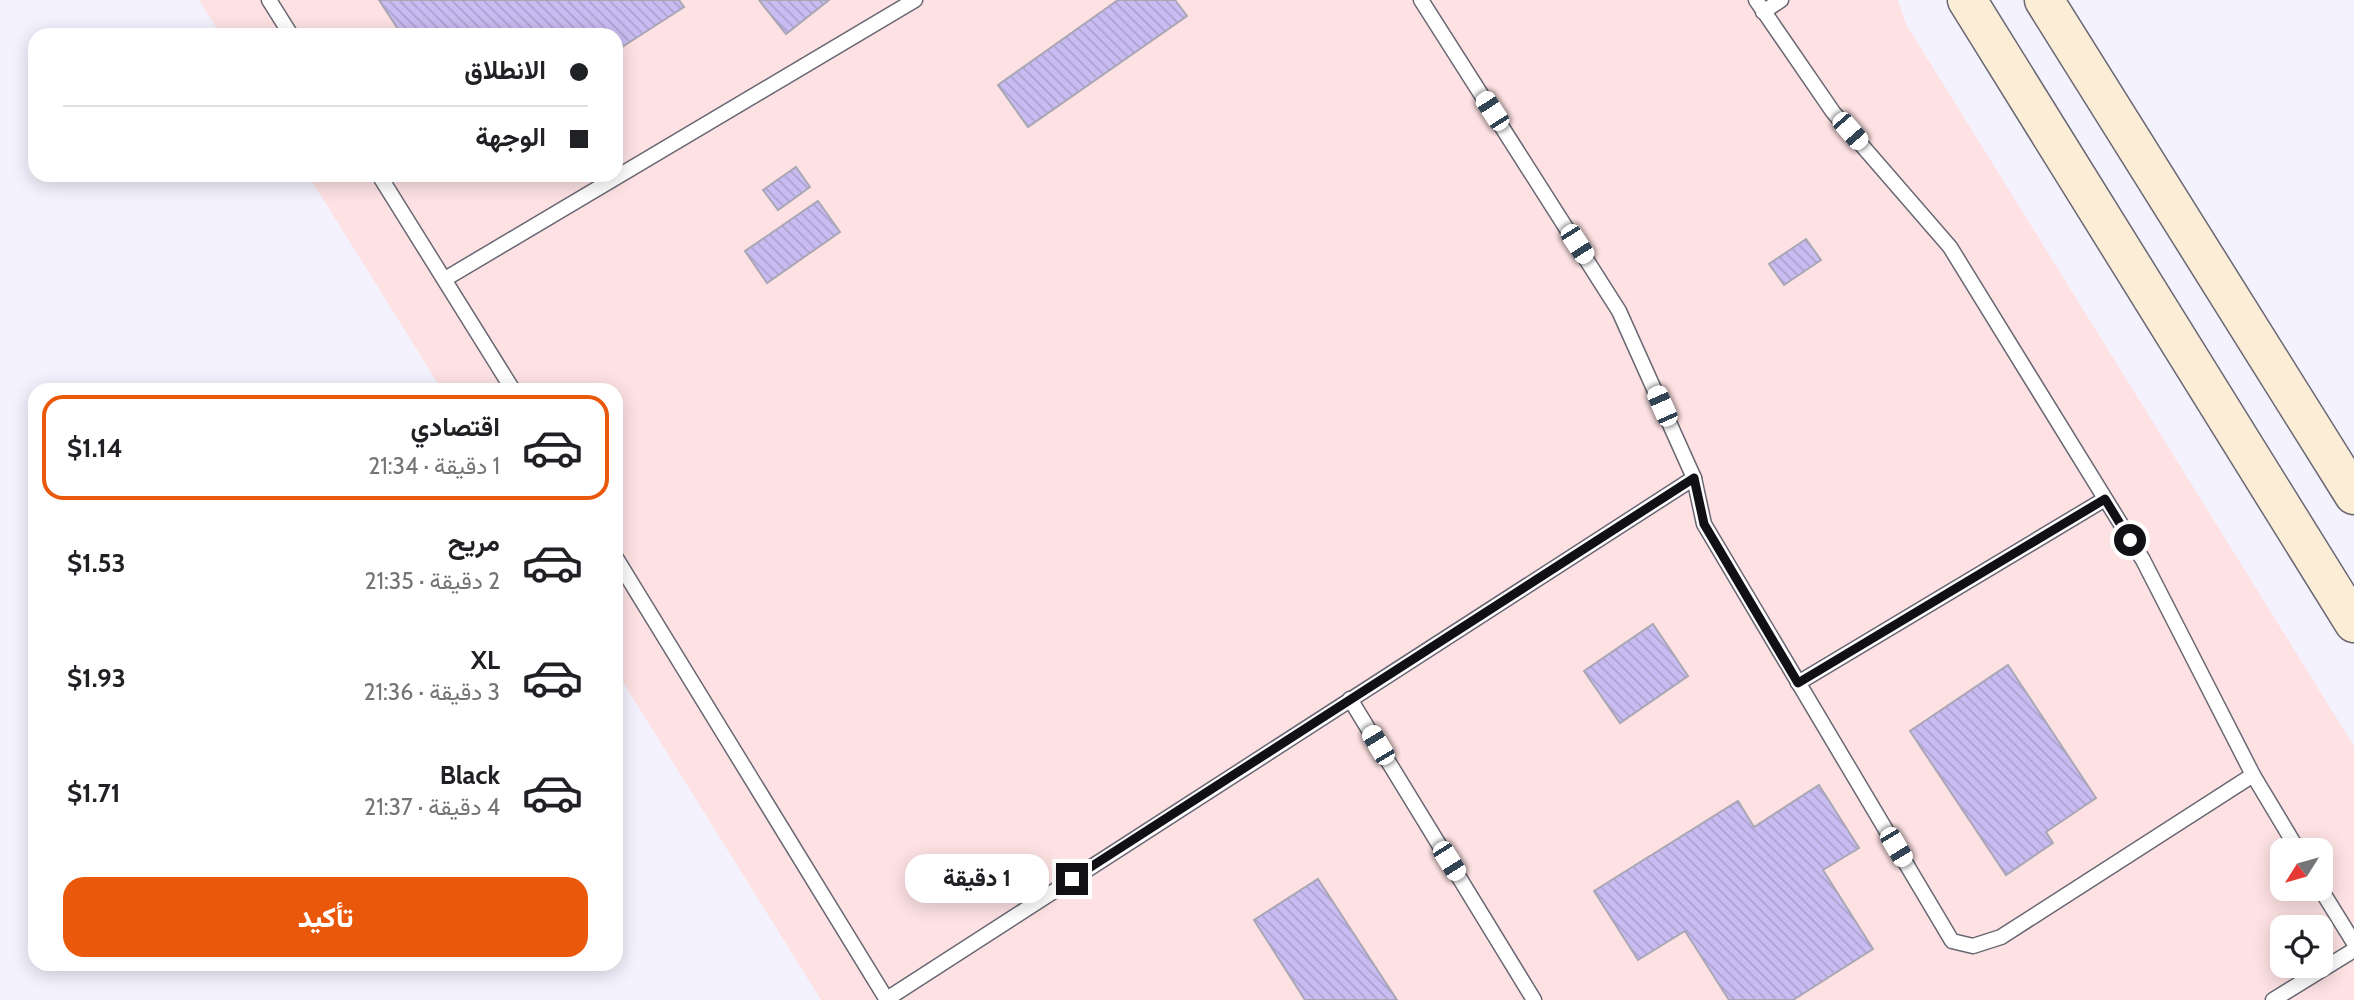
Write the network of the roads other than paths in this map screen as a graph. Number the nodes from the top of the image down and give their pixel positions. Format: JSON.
{"nodes":[{"id":1,"x":269,"y":0,"type":"edge"},
{"id":2,"x":915,"y":0,"type":"edge"},
{"id":3,"x":1421,"y":0,"type":"edge"},
{"id":4,"x":1781,"y":0,"type":"edge"},
{"id":5,"x":1967,"y":0,"type":"edge"},
{"id":6,"x":2044,"y":1,"type":"edge"},
{"id":7,"x":1760,"y":6,"type":"edge"},
{"id":8,"x":287,"y":28,"type":"edge"},
{"id":9,"x":623,"y":173,"type":"edge"},
{"id":10,"x":383,"y":182,"type":"edge"},
{"id":11,"x":608,"y":182,"type":"edge"},
{"id":12,"x":445,"y":279,"type":"junction"},
{"id":13,"x":509,"y":383,"type":"edge"},
{"id":14,"x":1694,"y":478,"type":"junction"},
{"id":15,"x":2354,"y":495,"type":"edge"},
{"id":16,"x":2105,"y":499,"type":"junction"},
{"id":17,"x":623,"y":569,"type":"edge"},
{"id":18,"x":2354,"y":623,"type":"edge"},
{"id":19,"x":1798,"y":683,"type":"junction"},
{"id":20,"x":1350,"y":699,"type":"junction"},
{"id":21,"x":2253,"y":775,"type":"junction"},
{"id":22,"x":2291,"y":838,"type":"edge"},
{"id":23,"x":2328,"y":901,"type":"edge"},
{"id":24,"x":2354,"y":943,"type":"edge"},
{"id":25,"x":2354,"y":950,"type":"edge"},
{"id":26,"x":887,"y":999,"type":"edge"},
{"id":27,"x":1534,"y":1000,"type":"edge"},
{"id":28,"x":2273,"y":1000,"type":"edge"}],
"edges":[{"from":1,"to":8,"type":"lane"},
{"from":2,"to":9,"type":"lane"},
{"from":3,"to":14,"type":"lane"},
{"from":4,"to":7,"type":"lane"},
{"from":5,"to":18,"type":"main road"},
{"from":6,"to":15,"type":"main road"},
{"from":7,"to":16,"type":"lane"},
{"from":10,"to":12,"type":"lane"},
{"from":11,"to":12,"type":"lane"},
{"from":12,"to":13,"type":"lane"},
{"from":14,"to":19,"type":"lane"},
{"from":14,"to":20,"type":"lane"},
{"from":16,"to":19,"type":"lane"},
{"from":16,"to":21,"type":"lane"},
{"from":17,"to":26,"type":"lane"},
{"from":19,"to":21,"type":"lane"},
{"from":20,"to":26,"type":"lane"},
{"from":20,"to":27,"type":"lane"},
{"from":21,"to":22,"type":"lane"},
{"from":23,"to":24,"type":"lane"},
{"from":25,"to":28,"type":"lane"}]}
